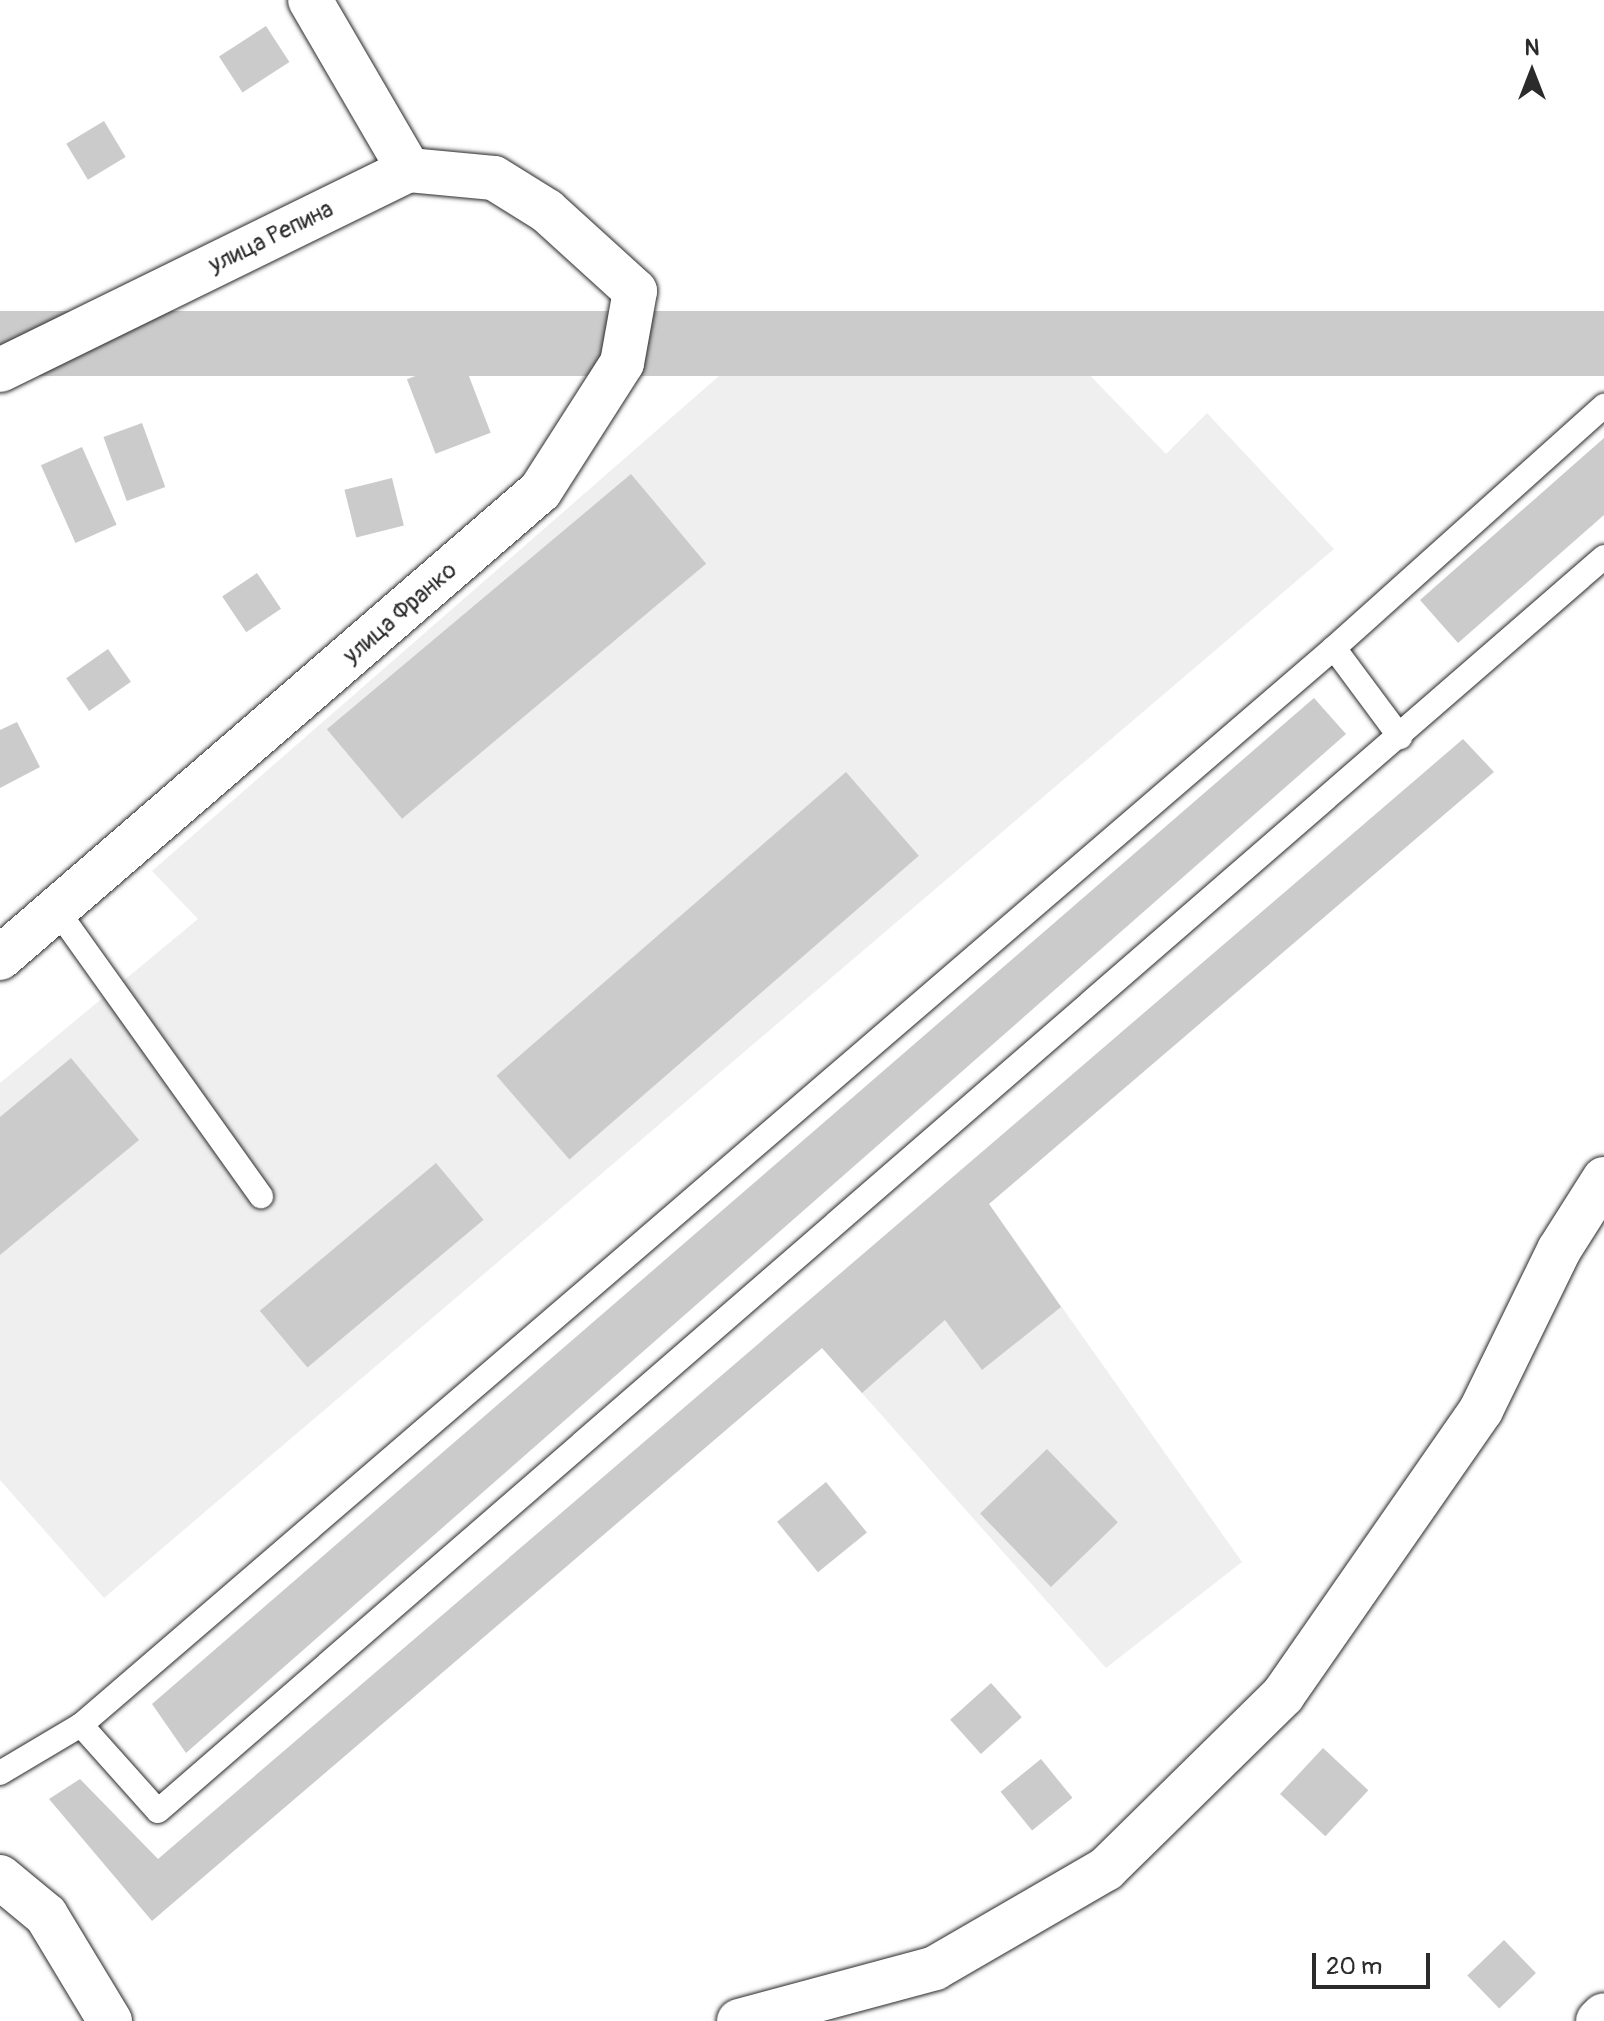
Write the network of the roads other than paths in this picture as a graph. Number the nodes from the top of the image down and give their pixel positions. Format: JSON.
{"nodes":[{"id":1,"x":310,"y":0,"type":"edge"},
{"id":2,"x":409,"y":170,"type":"junction"},
{"id":3,"x":0,"y":370,"type":"edge"},
{"id":4,"x":1604,"y":406,"type":"edge"},
{"id":5,"x":1604,"y":557,"type":"edge"},
{"id":6,"x":1334,"y":648,"type":"junction"},
{"id":7,"x":1400,"y":737,"type":"junction"},
{"id":8,"x":59,"y":913,"type":"junction"},
{"id":9,"x":0,"y":958,"type":"edge"},
{"id":10,"x":1604,"y":1179,"type":"edge"},
{"id":11,"x":261,"y":1196,"type":"dead end"},
{"id":12,"x":81,"y":1725,"type":"junction"},
{"id":13,"x":0,"y":1773,"type":"edge"},
{"id":14,"x":0,"y":1877,"type":"edge"},
{"id":15,"x":1604,"y":2015,"type":"edge"},
{"id":16,"x":110,"y":2021,"type":"edge"},
{"id":17,"x":739,"y":2021,"type":"edge"},
{"id":18,"x":1598,"y":2021,"type":"edge"}],
"edges":[{"from":1,"to":2,"type":"street"},
{"from":2,"to":3,"type":"street","name":"улица Репина"},
{"from":2,"to":8,"type":"street","name":"улица Франко"},
{"from":4,"to":6,"type":"lane"},
{"from":5,"to":7,"type":"lane"},
{"from":6,"to":7,"type":"lane"},
{"from":6,"to":12,"type":"lane"},
{"from":7,"to":12,"type":"lane"},
{"from":8,"to":9,"type":"street","name":"улица Франко"},
{"from":8,"to":11,"type":"lane"},
{"from":10,"to":17,"type":"street"},
{"from":12,"to":13,"type":"lane"},
{"from":14,"to":16,"type":"street"},
{"from":15,"to":18,"type":"street"}]}
